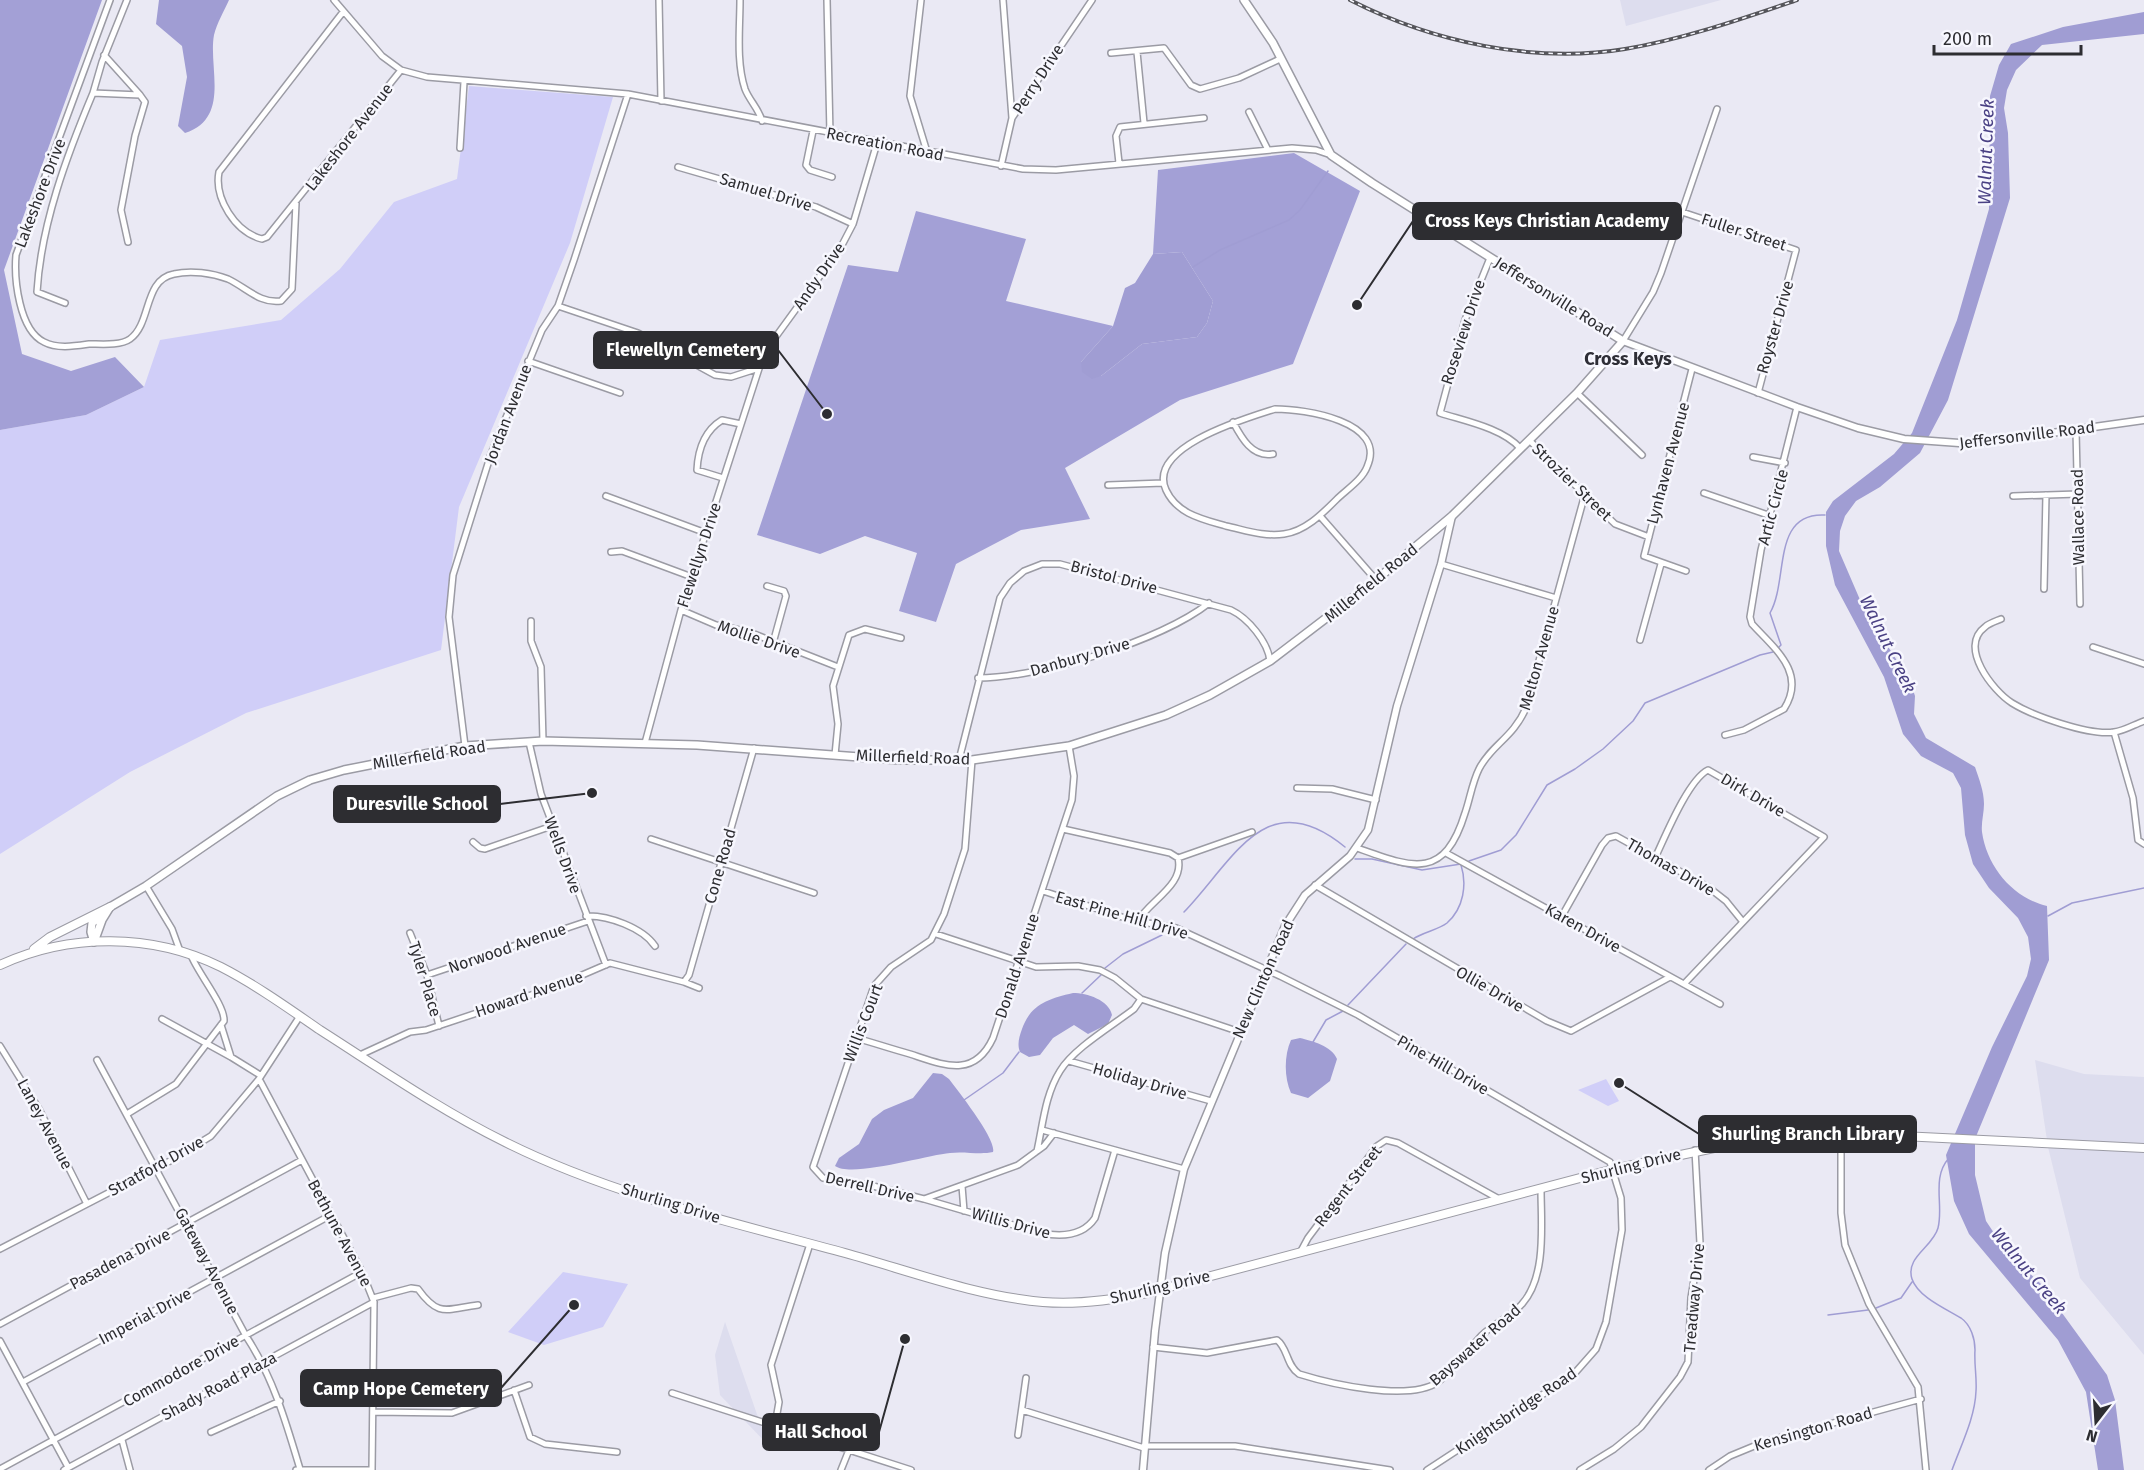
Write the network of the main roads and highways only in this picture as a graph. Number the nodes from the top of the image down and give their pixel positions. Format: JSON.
{"nodes":[{"id":1,"x":1244,"y":0,"type":"edge"},
{"id":2,"x":1623,"y":341,"type":"joint"},
{"id":3,"x":110,"y":907,"type":"junction"},
{"id":4,"x":94,"y":942,"type":"junction"},
{"id":5,"x":28,"y":953,"type":"junction"},
{"id":6,"x":0,"y":965,"type":"edge"},
{"id":7,"x":2144,"y":1149,"type":"edge"}],
"edges":[{"from":1,"to":2,"type":"main road","name":"Jeffersonville Road"},
{"from":2,"to":3,"type":"main road","name":"Millerfield Road"},
{"from":3,"to":4,"type":"main road","name":"Millerfield Road"},
{"from":3,"to":5,"type":"main road"},
{"from":4,"to":5,"type":"main road"},
{"from":4,"to":7,"type":"main road","name":"Shurling Drive"},
{"from":5,"to":6,"type":"main road"}]}
